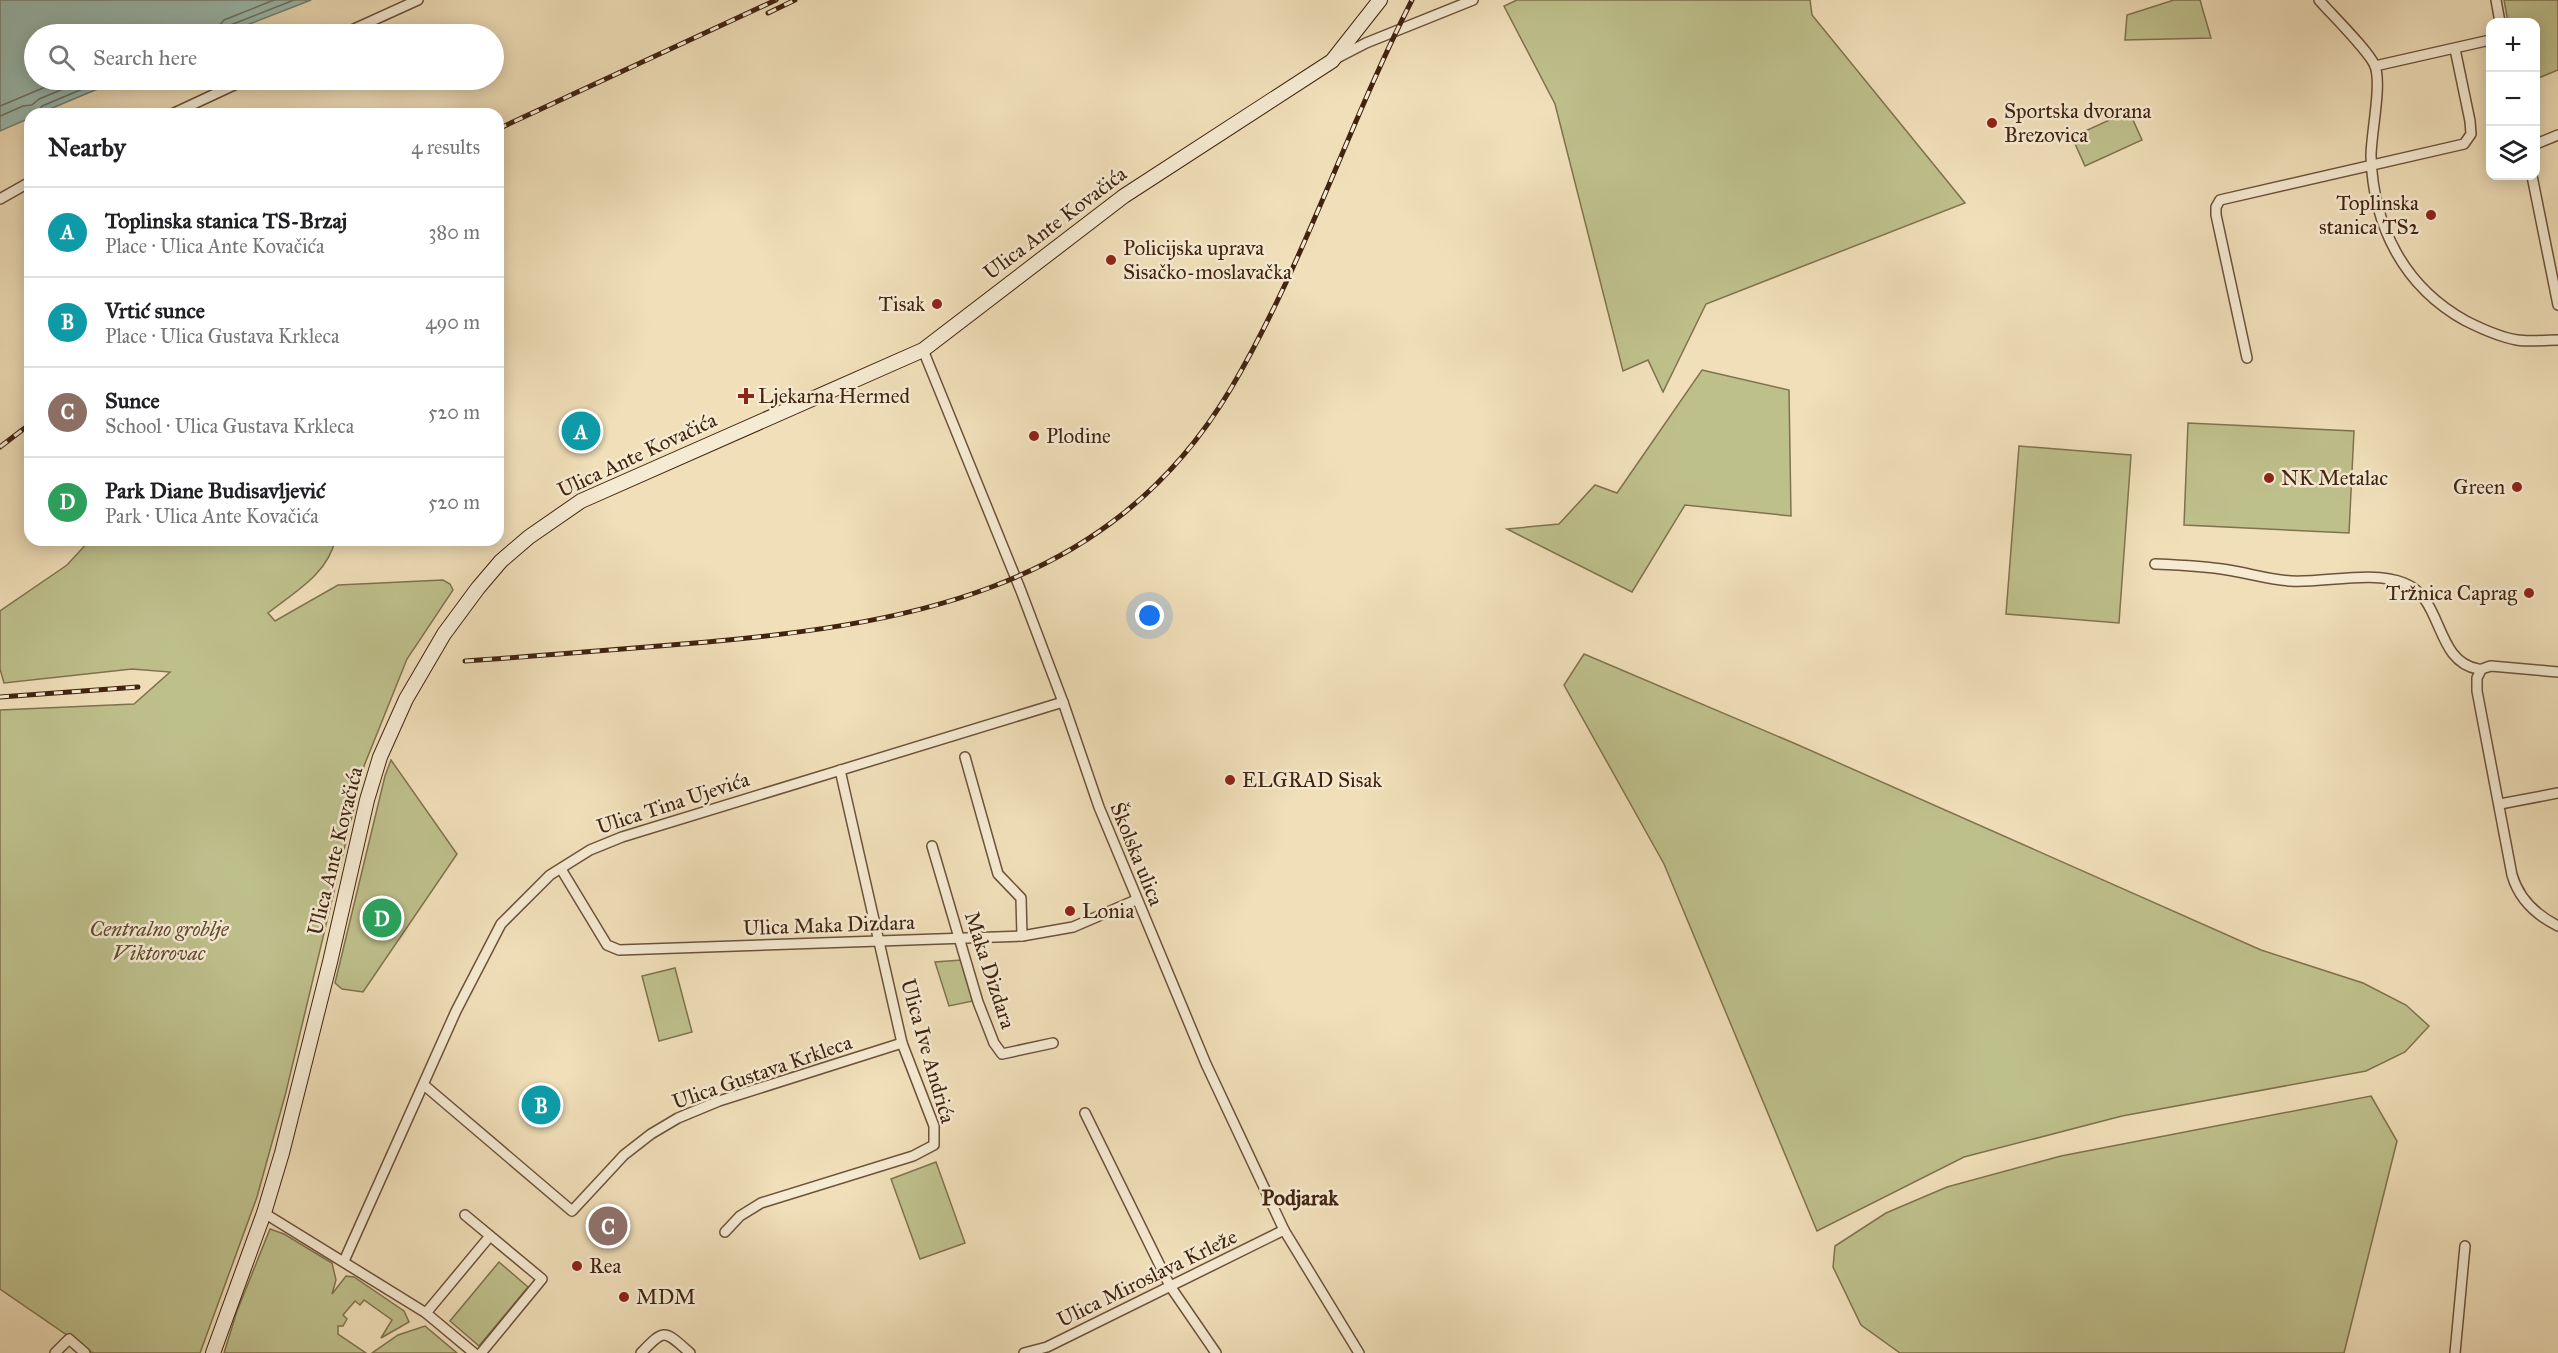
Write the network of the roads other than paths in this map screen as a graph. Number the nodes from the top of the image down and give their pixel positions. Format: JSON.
{"nodes":[{"id":1,"x":418,"y":0,"type":"edge"},
{"id":2,"x":1380,"y":0,"type":"edge"},
{"id":3,"x":1473,"y":0,"type":"edge"},
{"id":4,"x":2319,"y":0,"type":"edge"},
{"id":5,"x":2496,"y":0,"type":"edge"},
{"id":6,"x":2499,"y":18,"type":"edge"},
{"id":7,"x":365,"y":24,"type":"edge"},
{"id":8,"x":2486,"y":41,"type":"edge"},
{"id":9,"x":2454,"y":48,"type":"junction"},
{"id":10,"x":1332,"y":61,"type":"junction"},
{"id":11,"x":2375,"y":66,"type":"junction"},
{"id":12,"x":224,"y":90,"type":"edge"},
{"id":13,"x":185,"y":108,"type":"edge"},
{"id":14,"x":2558,"y":135,"type":"edge"},
{"id":15,"x":2540,"y":142,"type":"edge"},
{"id":16,"x":2372,"y":165,"type":"junction"},
{"id":17,"x":2533,"y":180,"type":"edge"},
{"id":18,"x":24,"y":186,"type":"edge"},
{"id":19,"x":0,"y":200,"type":"edge"},
{"id":20,"x":2558,"y":305,"type":"edge"},
{"id":21,"x":2558,"y":340,"type":"edge"},
{"id":22,"x":923,"y":350,"type":"junction"},
{"id":23,"x":2247,"y":358,"type":"dead end"},
{"id":24,"x":2155,"y":564,"type":"dead end"},
{"id":25,"x":2481,"y":670,"type":"junction"},
{"id":26,"x":2558,"y":672,"type":"edge"},
{"id":27,"x":1063,"y":702,"type":"junction"},
{"id":28,"x":965,"y":757,"type":"dead end"},
{"id":29,"x":840,"y":770,"type":"junction"},
{"id":30,"x":2558,"y":794,"type":"edge"},
{"id":31,"x":2500,"y":804,"type":"junction"},
{"id":32,"x":932,"y":846,"type":"dead end"},
{"id":33,"x":561,"y":868,"type":"junction"},
{"id":34,"x":1136,"y":900,"type":"junction"},
{"id":35,"x":2558,"y":926,"type":"edge"},
{"id":36,"x":1022,"y":936,"type":"junction"},
{"id":37,"x":960,"y":939,"type":"junction"},
{"id":38,"x":879,"y":942,"type":"junction"},
{"id":39,"x":902,"y":1043,"type":"junction"},
{"id":40,"x":1053,"y":1043,"type":"dead end"},
{"id":41,"x":424,"y":1085,"type":"junction"},
{"id":42,"x":1085,"y":1113,"type":"dead end"},
{"id":43,"x":264,"y":1213,"type":"junction"},
{"id":44,"x":465,"y":1215,"type":"dead end"},
{"id":45,"x":1284,"y":1230,"type":"junction"},
{"id":46,"x":725,"y":1232,"type":"dead end"},
{"id":47,"x":490,"y":1236,"type":"junction"},
{"id":48,"x":2465,"y":1246,"type":"dead end"},
{"id":49,"x":344,"y":1261,"type":"junction"},
{"id":50,"x":1170,"y":1286,"type":"junction"},
{"id":51,"x":426,"y":1313,"type":"junction"},
{"id":52,"x":1049,"y":1350,"type":"edge"},
{"id":53,"x":56,"y":1353,"type":"edge"},
{"id":54,"x":85,"y":1353,"type":"edge"},
{"id":55,"x":213,"y":1353,"type":"edge"},
{"id":56,"x":474,"y":1353,"type":"edge"},
{"id":57,"x":481,"y":1353,"type":"edge"},
{"id":58,"x":641,"y":1353,"type":"edge"},
{"id":59,"x":690,"y":1353,"type":"edge"},
{"id":60,"x":1024,"y":1353,"type":"edge"},
{"id":61,"x":1216,"y":1353,"type":"edge"},
{"id":62,"x":1359,"y":1353,"type":"edge"},
{"id":63,"x":2455,"y":1353,"type":"edge"}],
"edges":[{"from":1,"to":7,"type":"street"},
{"from":2,"to":10,"type":"main road","name":"Ulica Ante Kovačića"},
{"from":3,"to":10,"type":"street"},
{"from":4,"to":11,"type":"street"},
{"from":5,"to":6,"type":"street"},
{"from":8,"to":9,"type":"street"},
{"from":9,"to":11,"type":"street"},
{"from":9,"to":16,"type":"street"},
{"from":10,"to":22,"type":"main road","name":"Ulica Ante Kovačića"},
{"from":11,"to":16,"type":"street"},
{"from":12,"to":13,"type":"street"},
{"from":14,"to":15,"type":"street"},
{"from":16,"to":21,"type":"street"},
{"from":16,"to":23,"type":"street"},
{"from":17,"to":20,"type":"street"},
{"from":18,"to":19,"type":"street"},
{"from":22,"to":27,"type":"street","name":"Školska ulica"},
{"from":22,"to":43,"type":"main road","name":"Ulica Ante Kovačića"},
{"from":24,"to":25,"type":"street"},
{"from":25,"to":26,"type":"street"},
{"from":25,"to":31,"type":"street"},
{"from":27,"to":29,"type":"street","name":"Ulica Tina Ujevića"},
{"from":27,"to":34,"type":"street","name":"Školska ulica"},
{"from":28,"to":36,"type":"street","name":"Maka Dizdara"},
{"from":29,"to":33,"type":"street","name":"Ulica Tina Ujevića"},
{"from":29,"to":38,"type":"street","name":"Ulica Ive Andrića"},
{"from":30,"to":31,"type":"street"},
{"from":31,"to":35,"type":"street"},
{"from":32,"to":37,"type":"street","name":"Maka Dizdara"},
{"from":33,"to":38,"type":"street","name":"Ulica Maka Dizdara"},
{"from":33,"to":41,"type":"street","name":"Ulica Tina Ujevića"},
{"from":34,"to":36,"type":"street","name":"Ulica Maka Dizdara"},
{"from":34,"to":45,"type":"street","name":"Školska ulica"},
{"from":36,"to":37,"type":"street","name":"Ulica Maka Dizdara"},
{"from":37,"to":38,"type":"street","name":"Ulica Maka Dizdara"},
{"from":37,"to":40,"type":"street","name":"Maka Dizdara"},
{"from":38,"to":39,"type":"street","name":"Ulica Ive Andrića"},
{"from":39,"to":41,"type":"street","name":"Ulica Gustava Krkleca"},
{"from":39,"to":46,"type":"street","name":"Ulica Ive Andrića"},
{"from":41,"to":49,"type":"street","name":"Ulica Tina Ujevića"},
{"from":42,"to":50,"type":"street"},
{"from":43,"to":49,"type":"street"},
{"from":43,"to":55,"type":"main road","name":"Ulica Ante Kovačića"},
{"from":44,"to":47,"type":"street"},
{"from":45,"to":50,"type":"street","name":"Ulica Miroslava Krleže"},
{"from":45,"to":62,"type":"street","name":"Školska ulica"},
{"from":47,"to":51,"type":"street"},
{"from":47,"to":57,"type":"street"},
{"from":48,"to":63,"type":"street"},
{"from":49,"to":51,"type":"street"},
{"from":50,"to":52,"type":"street","name":"Ulica Miroslava Krleže"},
{"from":50,"to":61,"type":"street"},
{"from":51,"to":56,"type":"street"},
{"from":52,"to":60,"type":"street","name":"Ulica Miroslava Krleže"},
{"from":53,"to":54,"type":"street"},
{"from":58,"to":59,"type":"street"}]}
